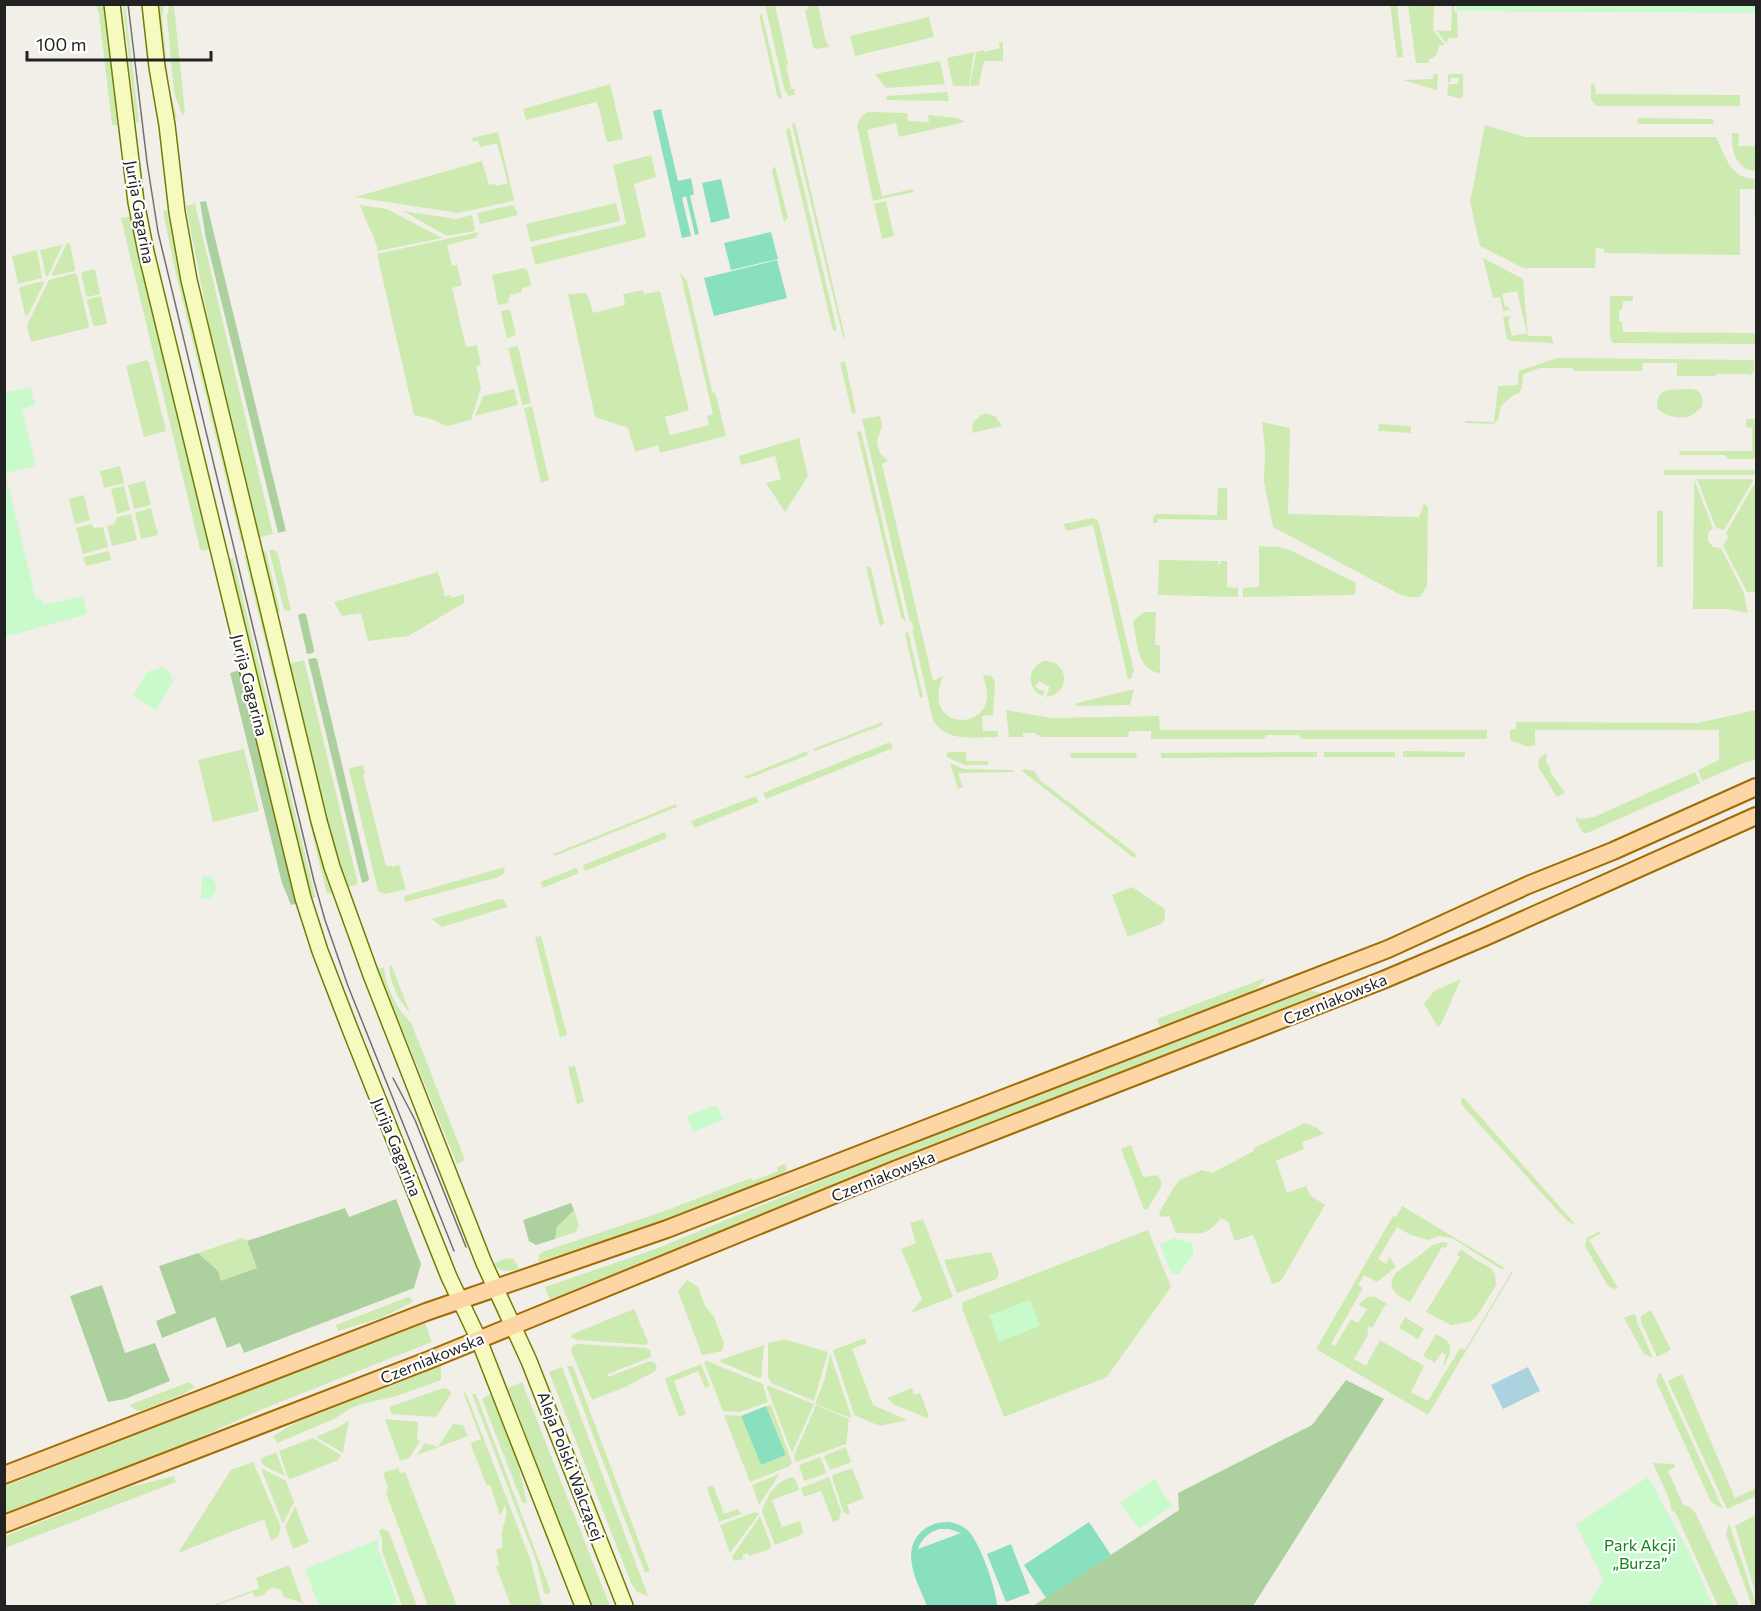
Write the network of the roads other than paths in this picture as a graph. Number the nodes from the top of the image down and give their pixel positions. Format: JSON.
{"nodes":[{"id":1,"x":112,"y":4,"type":"edge"},
{"id":2,"x":150,"y":4,"type":"edge"},
{"id":3,"x":1756,"y":787,"type":"edge"},
{"id":4,"x":1756,"y":816,"type":"edge"},
{"id":5,"x":495,"y":1288,"type":"junction"},
{"id":6,"x":459,"y":1300,"type":"junction"},
{"id":7,"x":513,"y":1326,"type":"junction"},
{"id":8,"x":479,"y":1340,"type":"junction"},
{"id":9,"x":4,"y":1475,"type":"edge"},
{"id":10,"x":4,"y":1524,"type":"edge"},
{"id":11,"x":583,"y":1606,"type":"edge"},
{"id":12,"x":626,"y":1606,"type":"edge"}],
"edges":[{"from":1,"to":6,"type":"main road","name":"Jurija Gagarina"},
{"from":2,"to":5,"type":"main road"},
{"from":3,"to":5,"type":"main road","name":"Czerniakowska"},
{"from":4,"to":7,"type":"main road","name":"Czerniakowska"},
{"from":5,"to":6,"type":"main road","name":"Czerniakowska"},
{"from":5,"to":7,"type":"main road"},
{"from":6,"to":8,"type":"main road","name":"Jurija Gagarina"},
{"from":6,"to":9,"type":"main road","name":"Czerniakowska"},
{"from":7,"to":8,"type":"main road","name":"Czerniakowska"},
{"from":7,"to":12,"type":"main road","name":"Aleja Polski Walczącej"},
{"from":8,"to":10,"type":"main road","name":"Czerniakowska"},
{"from":8,"to":11,"type":"main road"}]}
